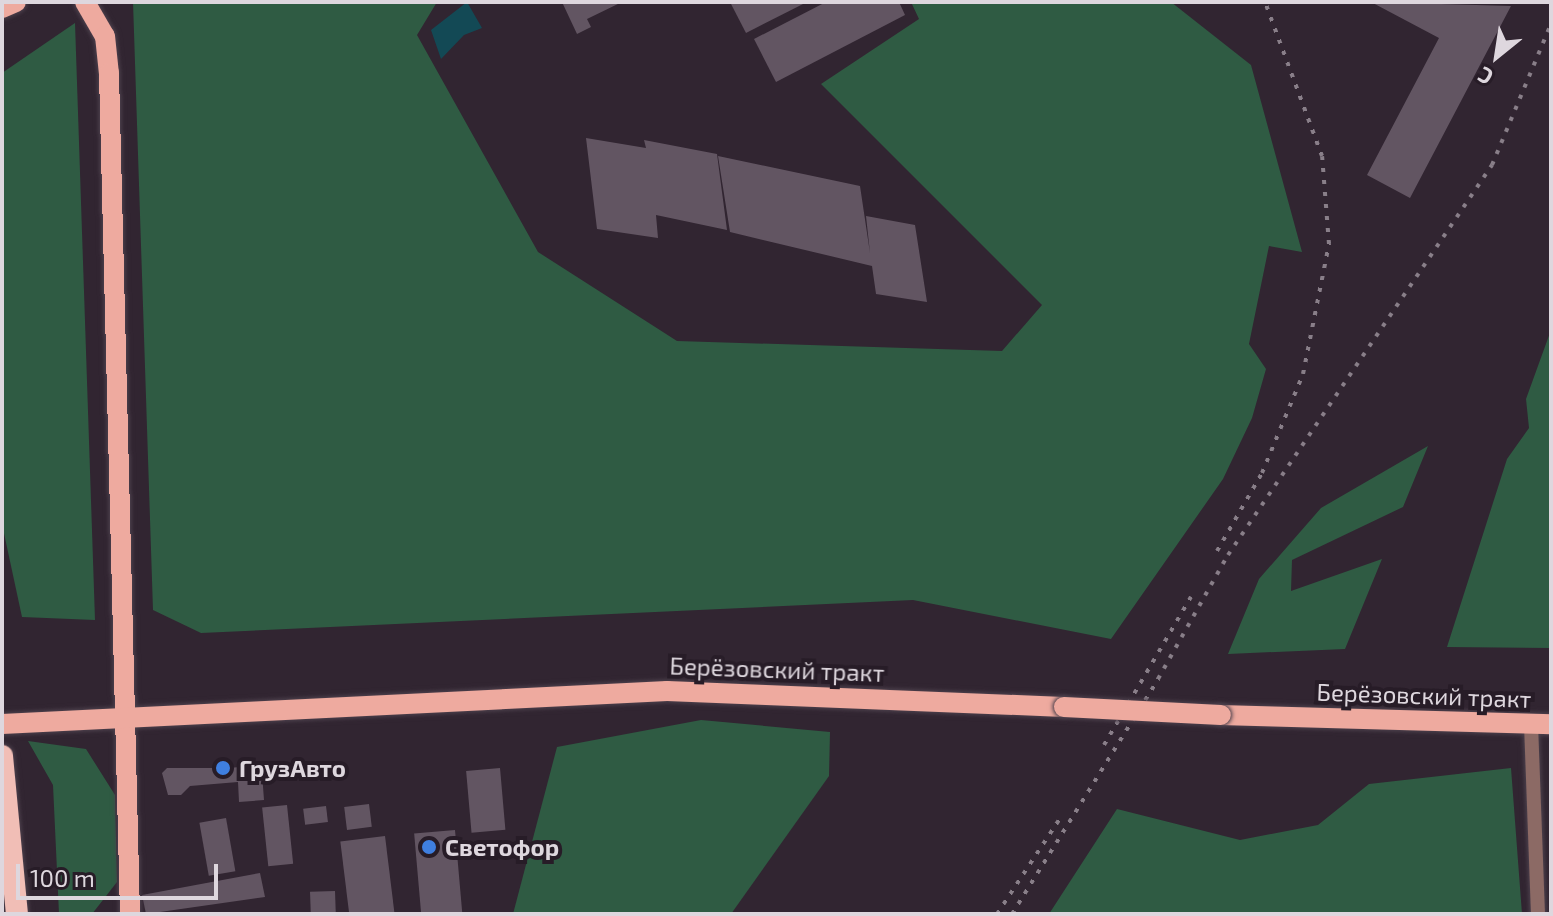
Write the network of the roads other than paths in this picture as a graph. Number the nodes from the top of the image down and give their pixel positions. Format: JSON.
{"nodes":[{"id":1,"x":16,"y":2,"type":"edge"},
{"id":2,"x":92,"y":5,"type":"edge"},
{"id":3,"x":2,"y":8,"type":"edge"},
{"id":4,"x":125,"y":714,"type":"junction"},
{"id":5,"x":2,"y":724,"type":"edge"},
{"id":6,"x":1541,"y":724,"type":"edge"},
{"id":7,"x":2,"y":756,"type":"edge"},
{"id":8,"x":17,"y":914,"type":"edge"},
{"id":9,"x":130,"y":914,"type":"edge"},
{"id":10,"x":1538,"y":914,"type":"edge"}],
"edges":[{"from":1,"to":3,"type":"main road"},
{"from":2,"to":4,"type":"main road"},
{"from":4,"to":5,"type":"main road","name":"Берёзовский тракт"},
{"from":4,"to":6,"type":"main road","name":"Берёзовский тракт","bridge":true},
{"from":4,"to":9,"type":"main road"},
{"from":6,"to":10,"type":"street"},
{"from":7,"to":8,"type":"highway"}]}
